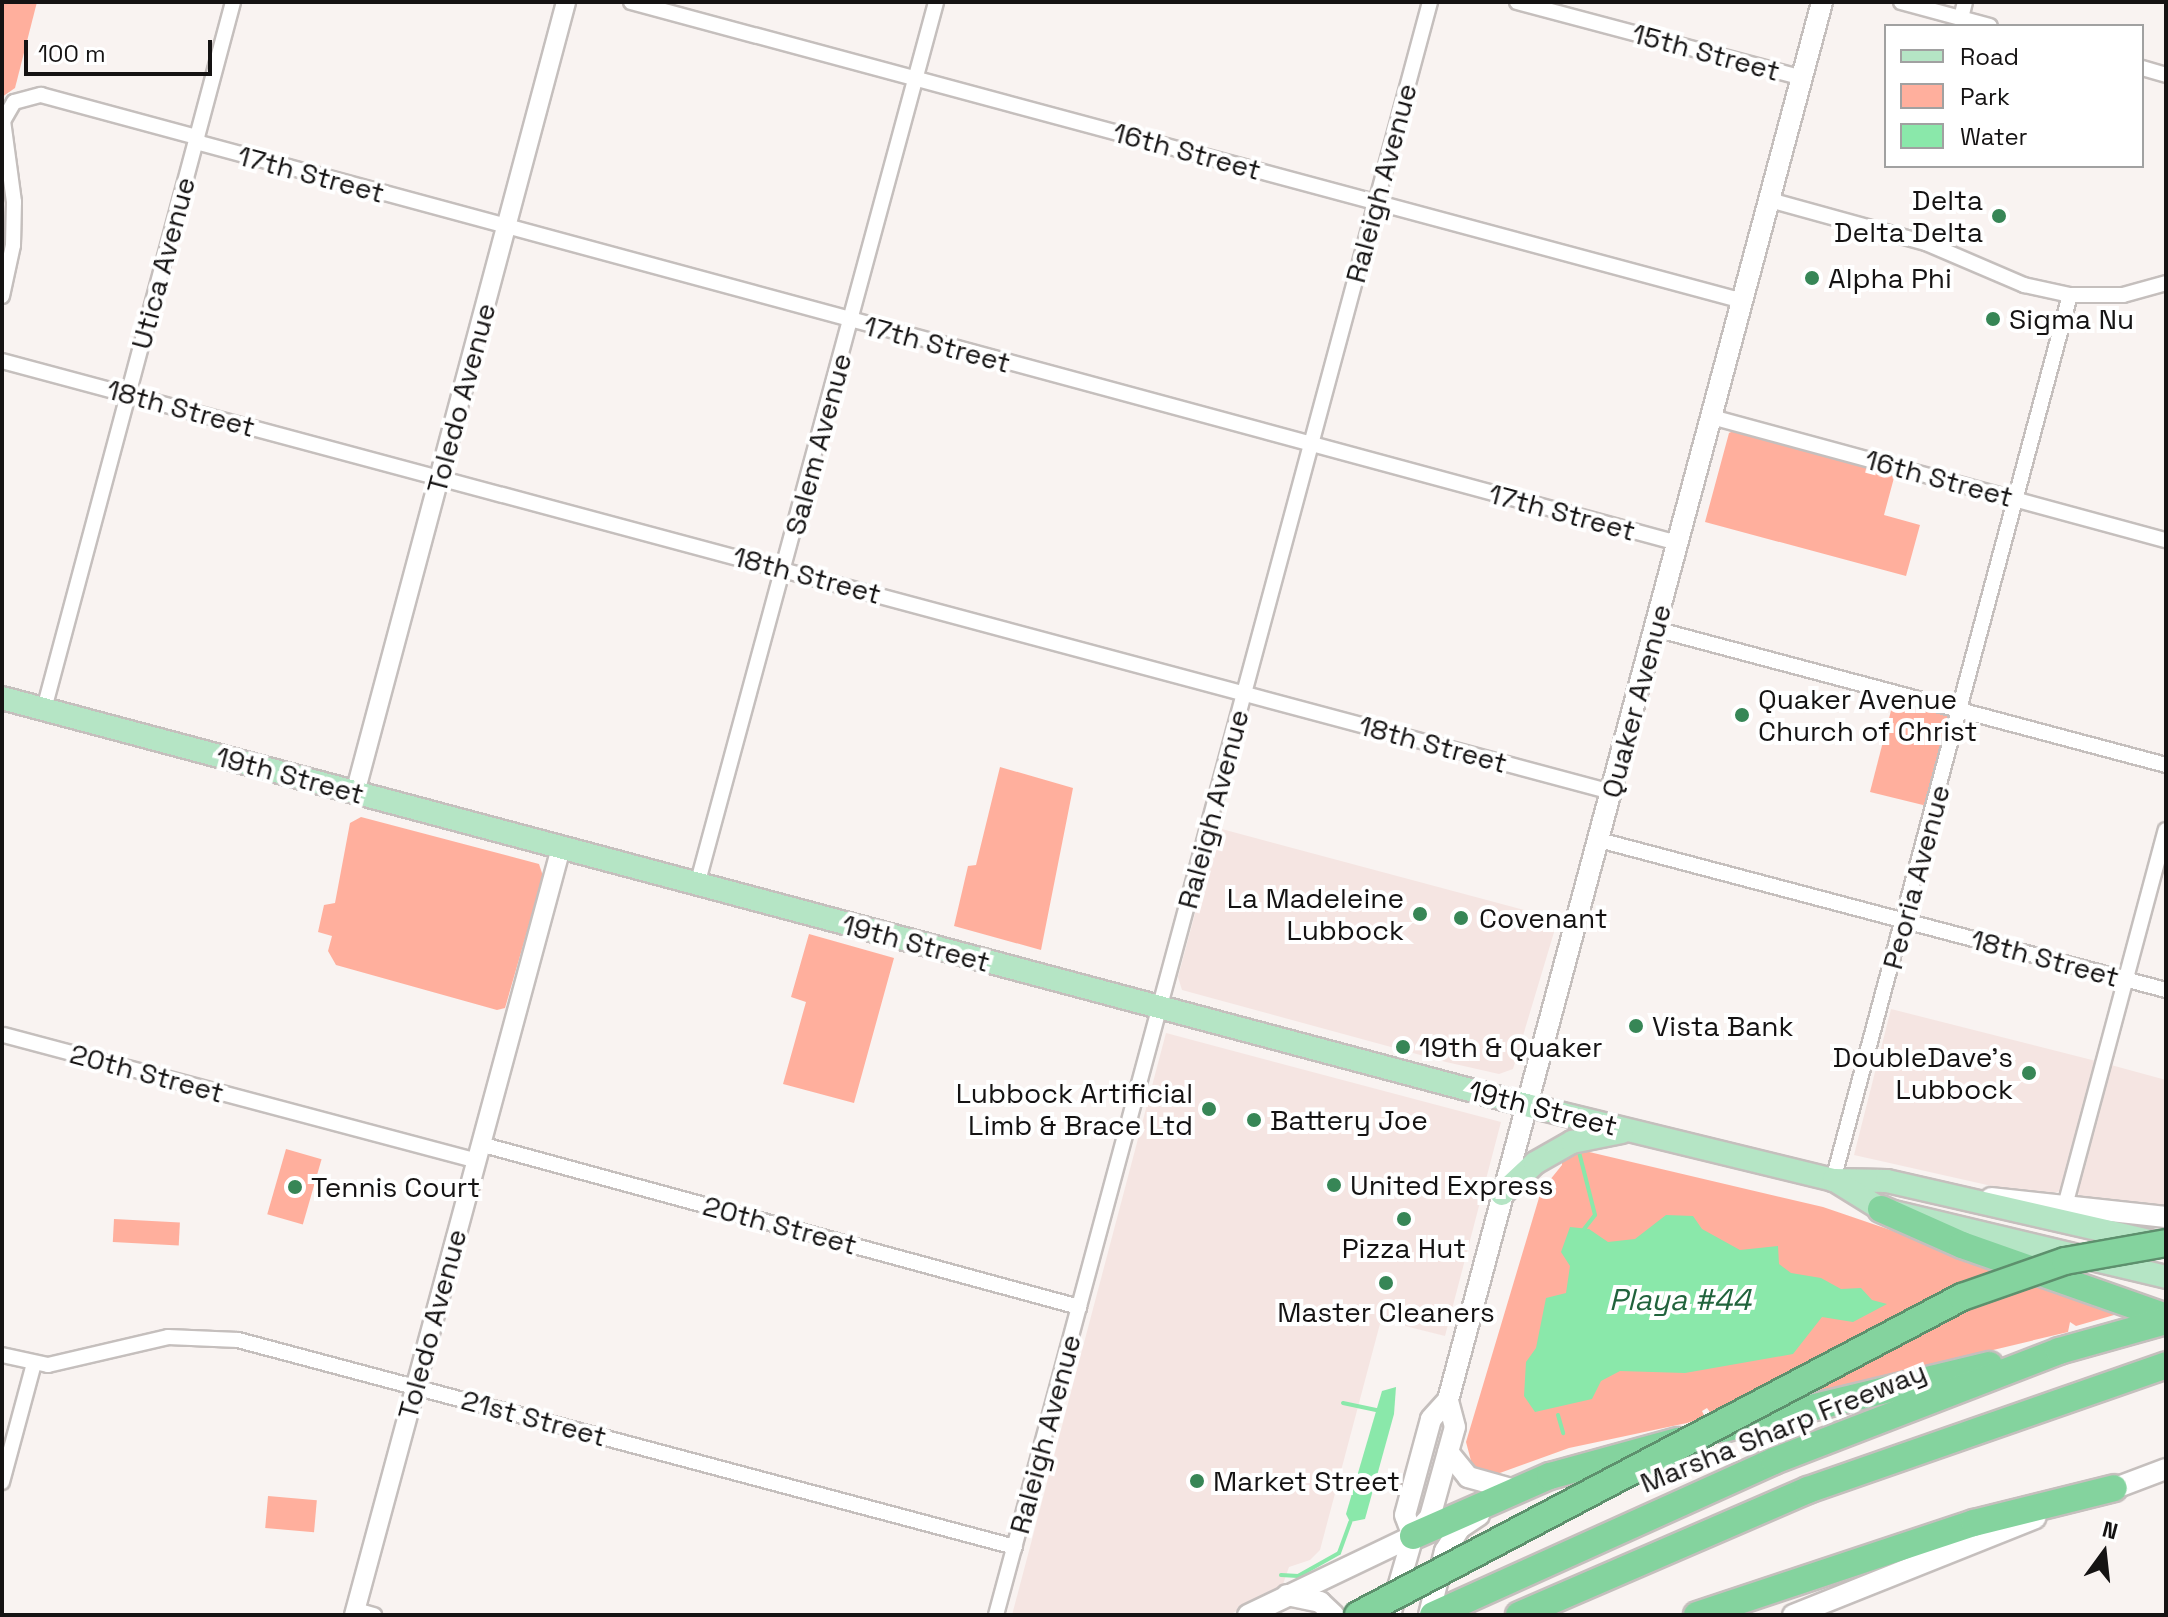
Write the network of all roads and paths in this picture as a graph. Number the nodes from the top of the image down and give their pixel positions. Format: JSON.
{"nodes":[{"id":1,"x":233,"y":2,"type":"edge"},
{"id":2,"x":566,"y":2,"type":"edge"},
{"id":3,"x":631,"y":2,"type":"edge"},
{"id":4,"x":936,"y":2,"type":"edge"},
{"id":5,"x":1430,"y":2,"type":"edge"},
{"id":6,"x":1517,"y":2,"type":"edge"},
{"id":7,"x":1822,"y":2,"type":"edge"},
{"id":8,"x":1901,"y":2,"type":"edge"},
{"id":9,"x":1965,"y":2,"type":"edge"},
{"id":10,"x":1961,"y":18,"type":"junction"},
{"id":11,"x":1983,"y":24,"type":"edge"},
{"id":12,"x":2144,"y":69,"type":"edge"},
{"id":13,"x":2166,"y":75,"type":"edge"},
{"id":14,"x":916,"y":78,"type":"junction"},
{"id":15,"x":1802,"y":78,"type":"junction"},
{"id":16,"x":196,"y":140,"type":"junction"},
{"id":17,"x":1770,"y":200,"type":"junction"},
{"id":18,"x":1376,"y":202,"type":"junction"},
{"id":19,"x":507,"y":228,"type":"junction"},
{"id":20,"x":2166,"y":283,"type":"edge"},
{"id":21,"x":2070,"y":295,"type":"junction"},
{"id":22,"x":2,"y":296,"type":"edge"},
{"id":23,"x":1743,"y":301,"type":"junction"},
{"id":24,"x":850,"y":321,"type":"junction"},
{"id":25,"x":2,"y":361,"type":"edge"},
{"id":26,"x":128,"y":394,"type":"junction"},
{"id":27,"x":1712,"y":417,"type":"junction"},
{"id":28,"x":1311,"y":444,"type":"junction"},
{"id":29,"x":440,"y":477,"type":"junction"},
{"id":30,"x":2017,"y":499,"type":"junction"},
{"id":31,"x":2166,"y":540,"type":"edge"},
{"id":32,"x":1678,"y":543,"type":"junction"},
{"id":33,"x":785,"y":569,"type":"junction"},
{"id":34,"x":1655,"y":629,"type":"junction"},
{"id":35,"x":1244,"y":693,"type":"junction"},
{"id":36,"x":2,"y":698,"type":"edge"},
{"id":37,"x":44,"y":709,"type":"junction"},
{"id":38,"x":1961,"y":710,"type":"junction"},
{"id":39,"x":2166,"y":765,"type":"edge"},
{"id":40,"x":1612,"y":792,"type":"junction"},
{"id":41,"x":355,"y":793,"type":"junction"},
{"id":42,"x":2166,"y":830,"type":"edge"},
{"id":43,"x":1599,"y":840,"type":"junction"},
{"id":44,"x":561,"y":848,"type":"junction"},
{"id":45,"x":697,"y":885,"type":"junction"},
{"id":46,"x":1905,"y":921,"type":"junction"},
{"id":47,"x":2126,"y":980,"type":"junction"},
{"id":48,"x":2166,"y":990,"type":"edge"},
{"id":49,"x":1160,"y":1009,"type":"junction"},
{"id":50,"x":4,"y":1035,"type":"dead end"},
{"id":51,"x":1526,"y":1105,"type":"junction"},
{"id":52,"x":1631,"y":1130,"type":"junction"},
{"id":53,"x":478,"y":1152,"type":"junction"},
{"id":54,"x":1833,"y":1180,"type":"junction"},
{"id":55,"x":1502,"y":1194,"type":"junction"},
{"id":56,"x":1947,"y":1196,"type":"junction"},
{"id":57,"x":2066,"y":1202,"type":"junction"},
{"id":58,"x":1881,"y":1209,"type":"junction"},
{"id":59,"x":2166,"y":1217,"type":"edge"},
{"id":60,"x":2166,"y":1244,"type":"edge"},
{"id":61,"x":2166,"y":1277,"type":"edge"},
{"id":62,"x":1079,"y":1307,"type":"junction"},
{"id":63,"x":2159,"y":1316,"type":"edge"},
{"id":64,"x":2059,"y":1351,"type":"junction"},
{"id":65,"x":2,"y":1355,"type":"edge"},
{"id":66,"x":34,"y":1363,"type":"junction"},
{"id":67,"x":2166,"y":1365,"type":"edge"},
{"id":68,"x":416,"y":1386,"type":"junction"},
{"id":69,"x":1448,"y":1400,"type":"junction"},
{"id":70,"x":1448,"y":1452,"type":"junction"},
{"id":71,"x":2166,"y":1469,"type":"edge"},
{"id":72,"x":2,"y":1482,"type":"edge"},
{"id":73,"x":2114,"y":1488,"type":"junction"},
{"id":74,"x":1515,"y":1490,"type":"junction"},
{"id":75,"x":1413,"y":1536,"type":"junction"},
{"id":76,"x":1015,"y":1547,"type":"junction"},
{"id":77,"x":1287,"y":1595,"type":"junction"},
{"id":78,"x":361,"y":1613,"type":"edge"},
{"id":79,"x":996,"y":1615,"type":"edge"},
{"id":80,"x":1248,"y":1615,"type":"edge"},
{"id":81,"x":1334,"y":1615,"type":"edge"},
{"id":82,"x":1358,"y":1615,"type":"edge"},
{"id":83,"x":1390,"y":1615,"type":"edge"},
{"id":84,"x":1431,"y":1615,"type":"edge"},
{"id":85,"x":1519,"y":1615,"type":"edge"},
{"id":86,"x":1697,"y":1615,"type":"edge"},
{"id":87,"x":1793,"y":1615,"type":"edge"}],
"edges":[{"from":1,"to":16,"type":"street","name":"Utica Avenue"},
{"from":2,"to":19,"type":"street","name":"Toledo Avenue"},
{"from":3,"to":14,"type":"street","name":"16th Street"},
{"from":4,"to":14,"type":"street","name":"Salem Avenue"},
{"from":5,"to":18,"type":"street","name":"Raleigh Avenue"},
{"from":6,"to":15,"type":"street","name":"15th Street"},
{"from":7,"to":15,"type":"main road","name":"Quaker Avenue"},
{"from":8,"to":10,"type":"street"},
{"from":9,"to":10,"type":"street"},
{"from":10,"to":11,"type":"street"},
{"from":12,"to":13,"type":"street"},
{"from":14,"to":18,"type":"street","name":"16th Street"},
{"from":14,"to":24,"type":"street","name":"Salem Avenue"},
{"from":15,"to":17,"type":"main road","name":"Quaker Avenue"},
{"from":16,"to":19,"type":"street","name":"17th Street"},
{"from":16,"to":22,"type":"street","name":"17th Street"},
{"from":16,"to":26,"type":"street","name":"Utica Avenue"},
{"from":17,"to":21,"type":"street"},
{"from":17,"to":23,"type":"main road","name":"Quaker Avenue"},
{"from":18,"to":23,"type":"street","name":"16th Street"},
{"from":18,"to":28,"type":"street","name":"Raleigh Avenue"},
{"from":19,"to":24,"type":"street","name":"17th Street"},
{"from":19,"to":29,"type":"street","name":"Toledo Avenue"},
{"from":20,"to":21,"type":"street"},
{"from":21,"to":30,"type":"street","name":"Peoria Avenue"},
{"from":23,"to":27,"type":"main road","name":"Quaker Avenue"},
{"from":24,"to":28,"type":"street","name":"17th Street"},
{"from":24,"to":33,"type":"street","name":"Salem Avenue"},
{"from":25,"to":26,"type":"street","name":"18th Street"},
{"from":26,"to":29,"type":"street","name":"18th Street"},
{"from":26,"to":37,"type":"street","name":"Utica Avenue"},
{"from":27,"to":30,"type":"street","name":"16th Street"},
{"from":27,"to":32,"type":"main road","name":"Quaker Avenue"},
{"from":28,"to":32,"type":"street","name":"17th Street"},
{"from":28,"to":35,"type":"street","name":"Raleigh Avenue"},
{"from":29,"to":33,"type":"street","name":"18th Street"},
{"from":29,"to":41,"type":"street","name":"Toledo Avenue"},
{"from":30,"to":31,"type":"street","name":"16th Street"},
{"from":30,"to":38,"type":"street","name":"Peoria Avenue"},
{"from":32,"to":34,"type":"main road","name":"Quaker Avenue"},
{"from":33,"to":35,"type":"street","name":"18th Street"},
{"from":33,"to":45,"type":"street","name":"Salem Avenue"},
{"from":34,"to":38,"type":"street"},
{"from":34,"to":40,"type":"main road","name":"Quaker Avenue"},
{"from":35,"to":40,"type":"street","name":"18th Street"},
{"from":35,"to":49,"type":"street","name":"Raleigh Avenue"},
{"from":36,"to":37,"type":"main road","name":"19th Street"},
{"from":37,"to":41,"type":"main road","name":"19th Street"},
{"from":38,"to":39,"type":"street"},
{"from":38,"to":46,"type":"street","name":"Peoria Avenue"},
{"from":40,"to":43,"type":"main road","name":"Quaker Avenue"},
{"from":41,"to":44,"type":"main road","name":"19th Street"},
{"from":42,"to":47,"type":"street"},
{"from":43,"to":46,"type":"street","name":"18th Street"},
{"from":43,"to":51,"type":"main road","name":"Quaker Avenue"},
{"from":44,"to":45,"type":"main road","name":"19th Street"},
{"from":44,"to":53,"type":"street","name":"Toledo Avenue"},
{"from":45,"to":49,"type":"main road","name":"19th Street"},
{"from":46,"to":47,"type":"street","name":"18th Street"},
{"from":46,"to":54,"type":"street","name":"Peoria Avenue"},
{"from":47,"to":48,"type":"street","name":"18th Street"},
{"from":47,"to":57,"type":"street"},
{"from":49,"to":51,"type":"main road","name":"19th Street"},
{"from":49,"to":62,"type":"street","name":"Raleigh Avenue"},
{"from":50,"to":53,"type":"street","name":"20th Street"},
{"from":51,"to":52,"type":"main road","name":"19th Street"},
{"from":51,"to":55,"type":"main road","name":"Quaker Avenue"},
{"from":52,"to":54,"type":"main road","name":"19th Street"},
{"from":52,"to":55,"type":"main road"},
{"from":53,"to":62,"type":"street","name":"20th Street"},
{"from":53,"to":68,"type":"street","name":"Toledo Avenue"},
{"from":54,"to":56,"type":"main road","name":"19th Street"},
{"from":54,"to":58,"type":"main road","name":"19th Street"},
{"from":55,"to":69,"type":"main road","name":"Quaker Avenue"},
{"from":56,"to":57,"type":"main road"},
{"from":56,"to":60,"type":"main road","name":"19th Street"},
{"from":57,"to":59,"type":"main road"},
{"from":58,"to":61,"type":"main road","name":"19th Street"},
{"from":58,"to":63,"type":"highway"},
{"from":60,"to":82,"type":"highway","bridge":true},
{"from":62,"to":76,"type":"street","name":"Raleigh Avenue"},
{"from":63,"to":64,"type":"highway","name":"Marsha Sharp Freeway"},
{"from":64,"to":74,"type":"highway"},
{"from":64,"to":84,"type":"highway","name":"Marsha Sharp Freeway"},
{"from":65,"to":66,"type":"street","name":"21st Street"},
{"from":66,"to":68,"type":"street","name":"21st Street"},
{"from":66,"to":72,"type":"street"},
{"from":67,"to":85,"type":"highway"},
{"from":68,"to":76,"type":"street","name":"21st Street"},
{"from":68,"to":78,"type":"street","name":"Toledo Avenue"},
{"from":69,"to":70,"type":"main road","name":"Quaker Avenue"},
{"from":69,"to":75,"type":"main road","name":"Quaker Avenue"},
{"from":70,"to":74,"type":"main road"},
{"from":70,"to":75,"type":"main road","name":"Quaker Avenue"},
{"from":71,"to":73,"type":"main road"},
{"from":73,"to":86,"type":"highway"},
{"from":73,"to":87,"type":"main road"},
{"from":74,"to":75,"type":"highway"},
{"from":74,"to":84,"type":"main road"},
{"from":75,"to":77,"type":"main road"},
{"from":75,"to":83,"type":"main road","name":"Quaker Avenue"},
{"from":76,"to":79,"type":"street","name":"Raleigh Avenue"},
{"from":77,"to":80,"type":"main road"},
{"from":77,"to":81,"type":"main road"}]}
